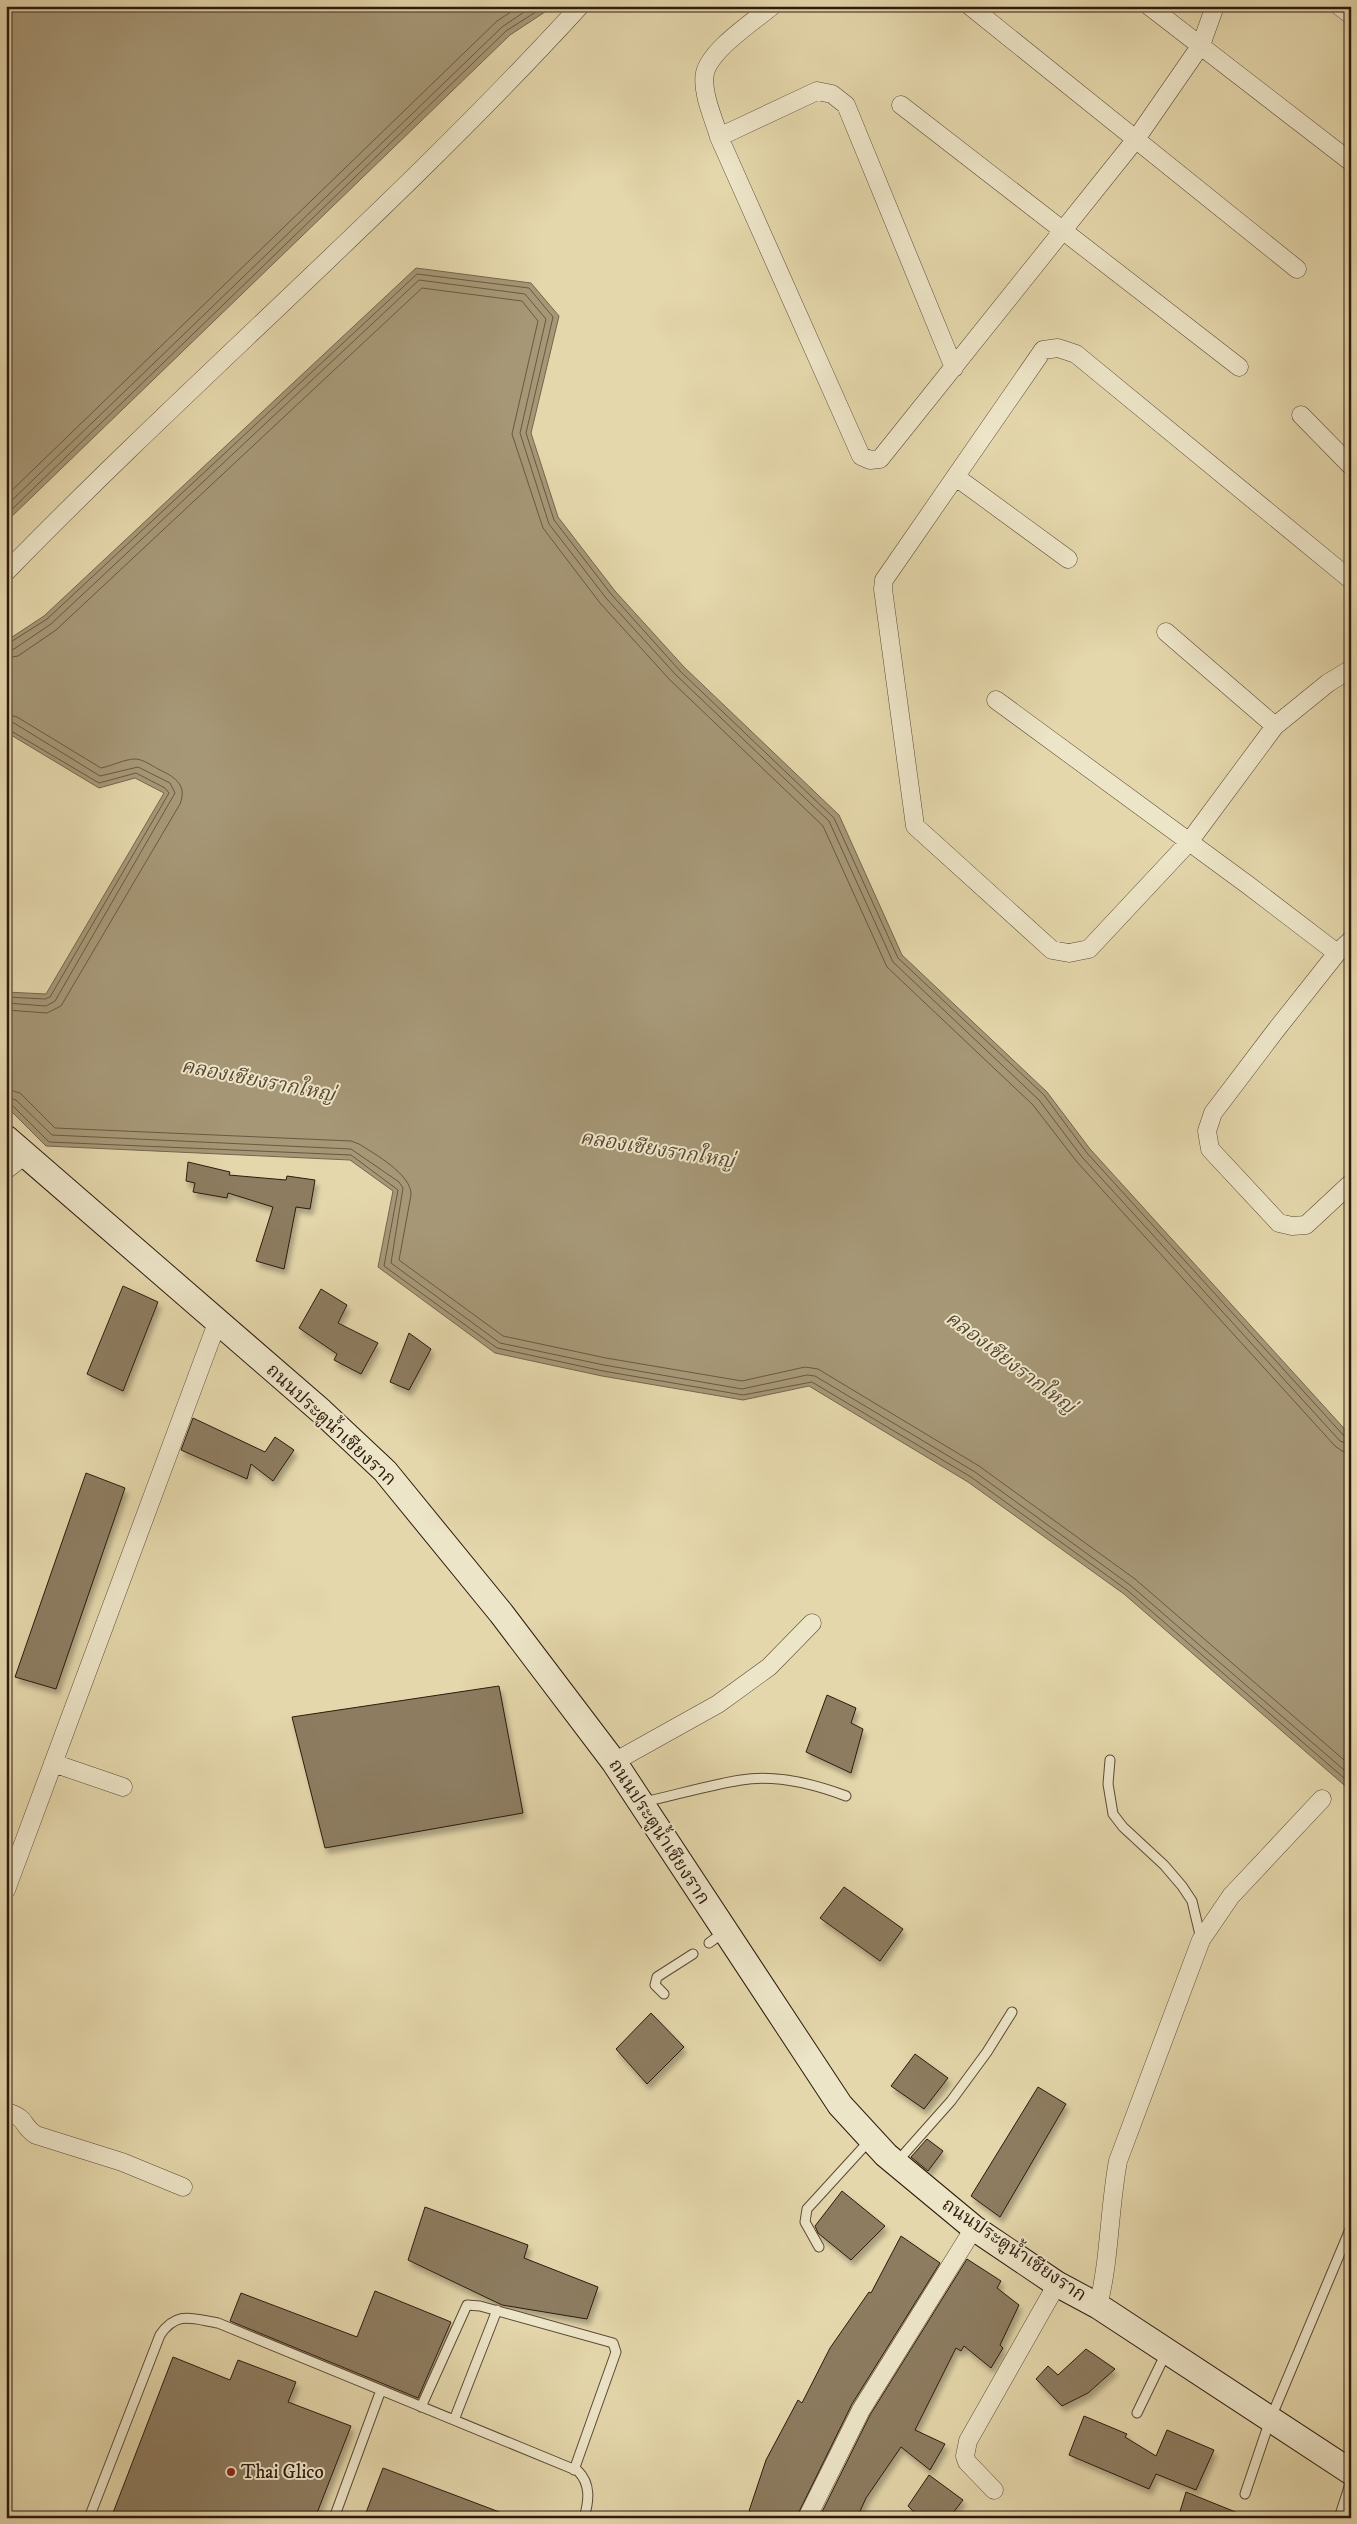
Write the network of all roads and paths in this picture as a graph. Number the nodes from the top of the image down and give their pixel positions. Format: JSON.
{"nodes":[{"id":1,"x":580,"y":6,"type":"edge"},
{"id":2,"x":772,"y":6,"type":"edge"},
{"id":3,"x":970,"y":6,"type":"edge"},
{"id":4,"x":1149,"y":6,"type":"edge"},
{"id":5,"x":1215,"y":6,"type":"edge"},
{"id":6,"x":1339,"y":6,"type":"edge"},
{"id":7,"x":1351,"y":15,"type":"edge"},
{"id":8,"x":1200,"y":44,"type":"junction"},
{"id":9,"x":901,"y":105,"type":"dead end"},
{"id":10,"x":720,"y":137,"type":"junction"},
{"id":11,"x":1136,"y":139,"type":"junction"},
{"id":12,"x":1351,"y":162,"type":"edge"},
{"id":13,"x":1063,"y":231,"type":"junction"},
{"id":14,"x":1297,"y":269,"type":"dead end"},
{"id":15,"x":954,"y":368,"type":"junction"},
{"id":16,"x":1239,"y":368,"type":"dead end"},
{"id":17,"x":1300,"y":415,"type":"dead end"},
{"id":18,"x":1351,"y":466,"type":"edge"},
{"id":19,"x":956,"y":477,"type":"junction"},
{"id":20,"x":1068,"y":559,"type":"dead end"},
{"id":21,"x":6,"y":572,"type":"edge"},
{"id":22,"x":1351,"y":580,"type":"edge"},
{"id":23,"x":1166,"y":632,"type":"dead end"},
{"id":24,"x":1351,"y":669,"type":"edge"},
{"id":25,"x":996,"y":700,"type":"dead end"},
{"id":26,"x":1276,"y":726,"type":"junction"},
{"id":27,"x":1189,"y":842,"type":"junction"},
{"id":28,"x":1351,"y":940,"type":"edge"},
{"id":29,"x":1337,"y":953,"type":"junction"},
{"id":30,"x":6,"y":1138,"type":"edge"},
{"id":31,"x":16,"y":1162,"type":"edge"},
{"id":32,"x":1351,"y":1183,"type":"edge"},
{"id":33,"x":217,"y":1323,"type":"junction"},
{"id":34,"x":812,"y":1623,"type":"dead end"},
{"id":35,"x":1110,"y":1760,"type":"dead end"},
{"id":36,"x":614,"y":1762,"type":"junction"},
{"id":37,"x":53,"y":1763,"type":"junction"},
{"id":38,"x":123,"y":1787,"type":"dead end"},
{"id":39,"x":846,"y":1796,"type":"dead end"},
{"id":40,"x":1322,"y":1799,"type":"dead end"},
{"id":41,"x":641,"y":1803,"type":"junction"},
{"id":42,"x":6,"y":1890,"type":"edge"},
{"id":43,"x":1201,"y":1940,"type":"junction"},
{"id":44,"x":693,"y":1954,"type":"dead end"},
{"id":45,"x":664,"y":1994,"type":"dead end"},
{"id":46,"x":1012,"y":2012,"type":"dead end"},
{"id":47,"x":6,"y":2113,"type":"edge"},
{"id":48,"x":872,"y":2138,"type":"junction"},
{"id":49,"x":896,"y":2163,"type":"junction"},
{"id":50,"x":183,"y":2186,"type":"dead end"},
{"id":51,"x":1351,"y":2227,"type":"edge"},
{"id":52,"x":974,"y":2228,"type":"junction"},
{"id":53,"x":819,"y":2247,"type":"dead end"},
{"id":54,"x":1057,"y":2284,"type":"junction"},
{"id":55,"x":1098,"y":2306,"type":"junction"},
{"id":56,"x":497,"y":2310,"type":"junction"},
{"id":57,"x":1166,"y":2353,"type":"junction"},
{"id":58,"x":381,"y":2390,"type":"junction"},
{"id":59,"x":421,"y":2407,"type":"junction"},
{"id":60,"x":1136,"y":2413,"type":"dead end"},
{"id":61,"x":454,"y":2420,"type":"junction"},
{"id":62,"x":1270,"y":2420,"type":"junction"},
{"id":63,"x":574,"y":2470,"type":"junction"},
{"id":64,"x":1351,"y":2472,"type":"edge"},
{"id":65,"x":1351,"y":2481,"type":"edge"},
{"id":66,"x":994,"y":2490,"type":"dead end"},
{"id":67,"x":1245,"y":2494,"type":"dead end"},
{"id":68,"x":89,"y":2518,"type":"edge"},
{"id":69,"x":334,"y":2518,"type":"edge"},
{"id":70,"x":584,"y":2518,"type":"edge"},
{"id":71,"x":807,"y":2518,"type":"edge"},
{"id":72,"x":1339,"y":2518,"type":"edge"}],
"edges":[{"from":1,"to":21,"type":"street"},
{"from":2,"to":10,"type":"street"},
{"from":3,"to":11,"type":"street"},
{"from":4,"to":8,"type":"street"},
{"from":5,"to":8,"type":"street"},
{"from":6,"to":7,"type":"street"},
{"from":8,"to":11,"type":"street"},
{"from":8,"to":12,"type":"street"},
{"from":9,"to":13,"type":"street"},
{"from":10,"to":15,"type":"street"},
{"from":10,"to":15,"type":"street"},
{"from":11,"to":13,"type":"street"},
{"from":11,"to":14,"type":"street"},
{"from":13,"to":15,"type":"street"},
{"from":13,"to":16,"type":"street"},
{"from":17,"to":18,"type":"street"},
{"from":19,"to":20,"type":"street"},
{"from":19,"to":22,"type":"street"},
{"from":19,"to":27,"type":"street"},
{"from":23,"to":26,"type":"street"},
{"from":24,"to":26,"type":"street"},
{"from":25,"to":27,"type":"street"},
{"from":26,"to":27,"type":"street"},
{"from":27,"to":29,"type":"street"},
{"from":28,"to":29,"type":"street"},
{"from":29,"to":32,"type":"street"},
{"from":30,"to":31,"type":"street","name":"ถนนประตูน้ำเชียงราก"},
{"from":31,"to":33,"type":"street","name":"ถนนประตูน้ำเชียงราก"},
{"from":33,"to":36,"type":"street","name":"ถนนประตูน้ำเชียงราก"},
{"from":33,"to":37,"type":"street"},
{"from":34,"to":36,"type":"street"},
{"from":35,"to":43,"type":"lane"},
{"from":36,"to":41,"type":"street","name":"ถนนประตูน้ำเชียงราก"},
{"from":37,"to":38,"type":"street"},
{"from":37,"to":42,"type":"street"},
{"from":39,"to":41,"type":"lane"},
{"from":40,"to":43,"type":"street"},
{"from":41,"to":48,"type":"street","name":"ถนนประตูน้ำเชียงราก"},
{"from":43,"to":55,"type":"street"},
{"from":44,"to":45,"type":"lane"},
{"from":46,"to":49,"type":"lane"},
{"from":47,"to":50,"type":"street"},
{"from":48,"to":49,"type":"street","name":"ถนนประตูน้ำเชียงราก"},
{"from":48,"to":53,"type":"lane"},
{"from":49,"to":52,"type":"street","name":"ถนนประตูน้ำเชียงราก"},
{"from":51,"to":62,"type":"lane"},
{"from":52,"to":54,"type":"street","name":"ถนนประตูน้ำเชียงราก"},
{"from":52,"to":71,"type":"street"},
{"from":54,"to":55,"type":"street","name":"ถนนประตูน้ำเชียงราก"},
{"from":54,"to":66,"type":"street"},
{"from":55,"to":57,"type":"street","name":"ถนนประตูน้ำเชียงราก"},
{"from":56,"to":59,"type":"lane"},
{"from":56,"to":61,"type":"lane"},
{"from":56,"to":63,"type":"lane"},
{"from":57,"to":60,"type":"lane"},
{"from":57,"to":62,"type":"street","name":"ถนนประตูน้ำเชียงราก"},
{"from":58,"to":59,"type":"lane"},
{"from":58,"to":68,"type":"lane"},
{"from":58,"to":69,"type":"lane"},
{"from":59,"to":61,"type":"lane"},
{"from":61,"to":63,"type":"lane"},
{"from":62,"to":64,"type":"street","name":"ถนนประตูน้ำเชียงราก"},
{"from":62,"to":67,"type":"lane"},
{"from":63,"to":70,"type":"lane"},
{"from":65,"to":72,"type":"lane"}]}
